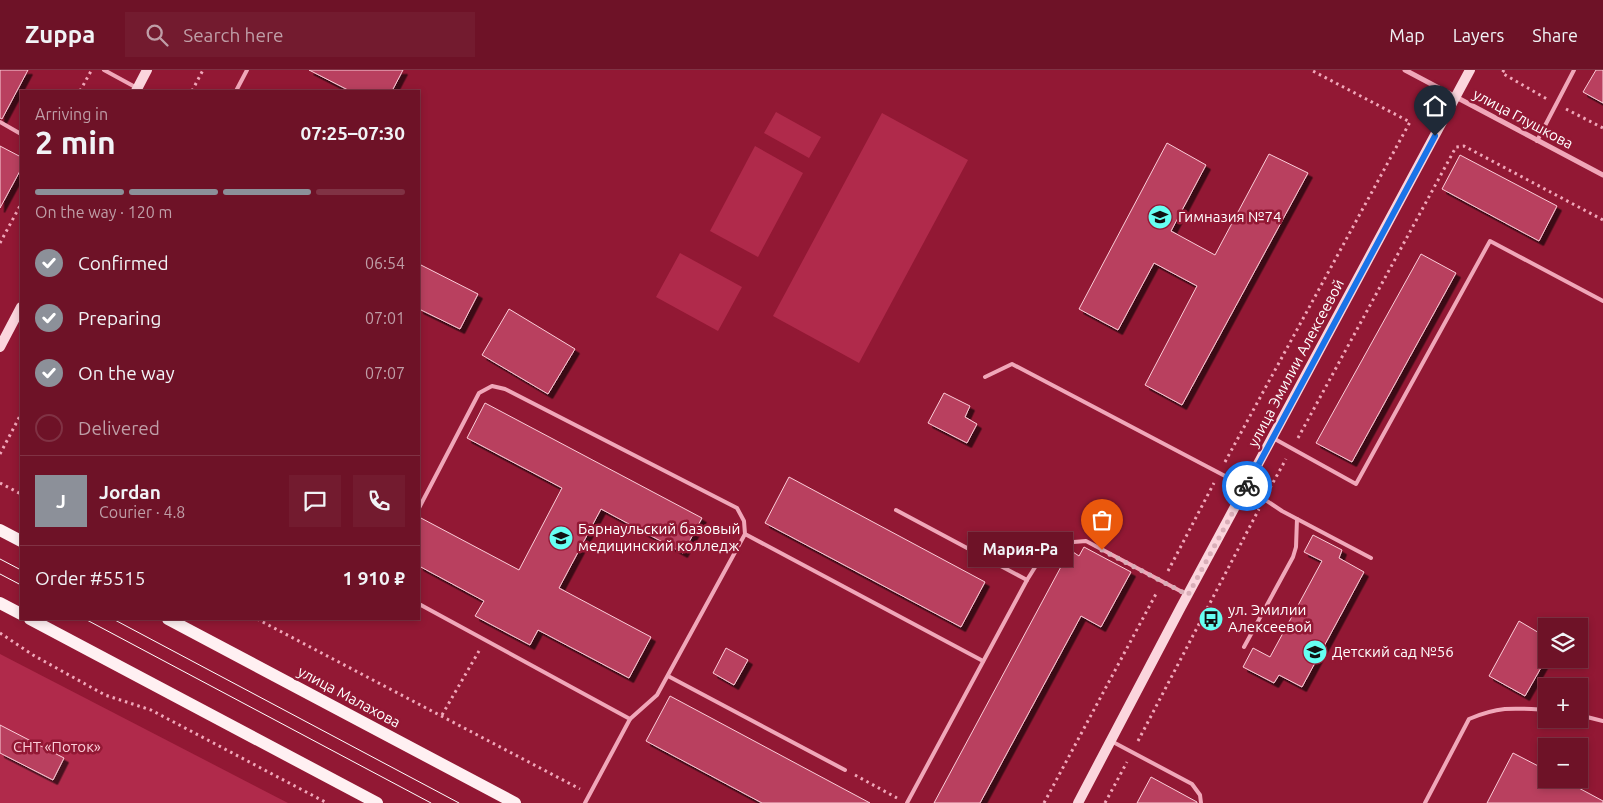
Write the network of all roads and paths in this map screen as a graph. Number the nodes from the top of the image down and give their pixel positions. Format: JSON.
{"nodes":[{"id":1,"x":92,"y":70,"type":"edge"},
{"id":2,"x":104,"y":70,"type":"edge"},
{"id":3,"x":147,"y":70,"type":"edge"},
{"id":4,"x":203,"y":70,"type":"edge"},
{"id":5,"x":247,"y":70,"type":"edge"},
{"id":6,"x":1311,"y":70,"type":"edge"},
{"id":7,"x":1405,"y":70,"type":"edge"},
{"id":8,"x":1470,"y":70,"type":"edge"},
{"id":9,"x":1574,"y":70,"type":"edge"},
{"id":10,"x":81,"y":90,"type":"edge"},
{"id":11,"x":137,"y":90,"type":"edge"},
{"id":12,"x":193,"y":90,"type":"edge"},
{"id":13,"x":237,"y":90,"type":"edge"},
{"id":14,"x":1456,"y":97,"type":"junction"},
{"id":15,"x":0,"y":122,"type":"edge"},
{"id":16,"x":1410,"y":122,"type":"dead end"},
{"id":17,"x":20,"y":133,"type":"edge"},
{"id":18,"x":1537,"y":141,"type":"junction"},
{"id":19,"x":1603,"y":175,"type":"edge"},
{"id":20,"x":20,"y":206,"type":"edge"},
{"id":21,"x":1603,"y":220,"type":"edge"},
{"id":22,"x":0,"y":243,"type":"edge"},
{"id":23,"x":1603,"y":301,"type":"edge"},
{"id":24,"x":20,"y":309,"type":"edge"},
{"id":25,"x":0,"y":347,"type":"edge"},
{"id":26,"x":985,"y":377,"type":"dead end"},
{"id":27,"x":20,"y":416,"type":"edge"},
{"id":28,"x":1273,"y":438,"type":"junction"},
{"id":29,"x":1292,"y":449,"type":"junction"},
{"id":30,"x":0,"y":454,"type":"edge"},
{"id":31,"x":0,"y":483,"type":"edge"},
{"id":32,"x":1246,"y":487,"type":"junction"},
{"id":33,"x":20,"y":493,"type":"edge"},
{"id":34,"x":1265,"y":498,"type":"junction"},
{"id":35,"x":420,"y":506,"type":"edge"},
{"id":36,"x":896,"y":510,"type":"dead end"},
{"id":37,"x":1297,"y":519,"type":"junction"},
{"id":38,"x":0,"y":530,"type":"edge"},
{"id":39,"x":745,"y":534,"type":"junction"},
{"id":40,"x":20,"y":540,"type":"edge"},
{"id":41,"x":1371,"y":558,"type":"dead end"},
{"id":42,"x":1027,"y":580,"type":"junction"},
{"id":43,"x":1188,"y":595,"type":"junction"},
{"id":44,"x":0,"y":602,"type":"edge"},
{"id":45,"x":420,"y":605,"type":"edge"},
{"id":46,"x":20,"y":613,"type":"edge"},
{"id":47,"x":32,"y":620,"type":"edge"},
{"id":48,"x":170,"y":620,"type":"edge"},
{"id":49,"x":259,"y":620,"type":"edge"},
{"id":50,"x":0,"y":632,"type":"edge"},
{"id":51,"x":485,"y":640,"type":"junction"},
{"id":52,"x":1244,"y":647,"type":"dead end"},
{"id":53,"x":983,"y":661,"type":"junction"},
{"id":54,"x":668,"y":676,"type":"junction"},
{"id":55,"x":1538,"y":710,"type":"edge"},
{"id":56,"x":442,"y":716,"type":"junction"},
{"id":57,"x":1588,"y":717,"type":"edge"},
{"id":58,"x":630,"y":719,"type":"junction"},
{"id":59,"x":1603,"y":721,"type":"edge"},
{"id":60,"x":1111,"y":741,"type":"junction"},
{"id":61,"x":1132,"y":752,"type":"junction"},
{"id":62,"x":845,"y":770,"type":"joint"},
{"id":63,"x":590,"y":794,"type":"junction"},
{"id":64,"x":898,"y":798,"type":"dead end"},
{"id":65,"x":327,"y":803,"type":"edge"},
{"id":66,"x":377,"y":803,"type":"edge"},
{"id":67,"x":515,"y":803,"type":"edge"},
{"id":68,"x":584,"y":803,"type":"edge"},
{"id":69,"x":907,"y":803,"type":"edge"},
{"id":70,"x":1078,"y":803,"type":"edge"},
{"id":71,"x":1105,"y":803,"type":"edge"},
{"id":72,"x":1201,"y":803,"type":"edge"},
{"id":73,"x":1425,"y":803,"type":"edge"}],
"edges":[{"from":1,"to":10,"type":"path"},
{"from":2,"to":11,"type":"lane"},
{"from":3,"to":11,"type":"street"},
{"from":4,"to":12,"type":"path"},
{"from":5,"to":13,"type":"lane"},
{"from":6,"to":16,"type":"path"},
{"from":7,"to":14,"type":"street","name":"улица Глушкова"},
{"from":8,"to":14,"type":"street","name":"улица Эмилии Алексеевой"},
{"from":9,"to":18,"type":"lane"},
{"from":14,"to":18,"type":"street","name":"улица Глушкова"},
{"from":14,"to":28,"type":"street","name":"улица Эмилии Алексеевой"},
{"from":15,"to":17,"type":"lane"},
{"from":18,"to":19,"type":"street","name":"улица Глушкова"},
{"from":20,"to":22,"type":"path"},
{"from":21,"to":29,"type":"path"},
{"from":23,"to":29,"type":"lane"},
{"from":24,"to":25,"type":"street"},
{"from":26,"to":32,"type":"lane"},
{"from":27,"to":30,"type":"path"},
{"from":28,"to":29,"type":"lane"},
{"from":28,"to":32,"type":"street","name":"улица Эмилии Алексеевой"},
{"from":29,"to":34,"type":"path"},
{"from":31,"to":33,"type":"path"},
{"from":32,"to":34,"type":"lane"},
{"from":32,"to":43,"type":"street","name":"улица Эмилии Алексеевой"},
{"from":34,"to":37,"type":"lane"},
{"from":34,"to":61,"type":"path"},
{"from":35,"to":39,"type":"lane"},
{"from":36,"to":42,"type":"lane"},
{"from":37,"to":41,"type":"lane"},
{"from":37,"to":52,"type":"lane"},
{"from":38,"to":40,"type":"main road"},
{"from":39,"to":53,"type":"lane"},
{"from":39,"to":54,"type":"lane"},
{"from":42,"to":43,"type":"lane"},
{"from":42,"to":53,"type":"lane"},
{"from":43,"to":60,"type":"street","name":"улица Эмилии Алексеевой"},
{"from":44,"to":46,"type":"main road"},
{"from":45,"to":51,"type":"lane"},
{"from":47,"to":66,"type":"main road"},
{"from":48,"to":67,"type":"main road","name":"улица Малахова"},
{"from":49,"to":56,"type":"path"},
{"from":50,"to":65,"type":"path"},
{"from":51,"to":56,"type":"path"},
{"from":51,"to":58,"type":"lane"},
{"from":53,"to":69,"type":"lane"},
{"from":54,"to":58,"type":"lane"},
{"from":54,"to":62,"type":"lane"},
{"from":55,"to":73,"type":"lane"},
{"from":56,"to":63,"type":"path"},
{"from":57,"to":59,"type":"lane"},
{"from":58,"to":63,"type":"lane"},
{"from":60,"to":61,"type":"lane"},
{"from":60,"to":70,"type":"street","name":"улица Эмилии Алексеевой"},
{"from":61,"to":71,"type":"path"},
{"from":61,"to":72,"type":"lane"},
{"from":62,"to":64,"type":"path"},
{"from":63,"to":68,"type":"lane"}]}
